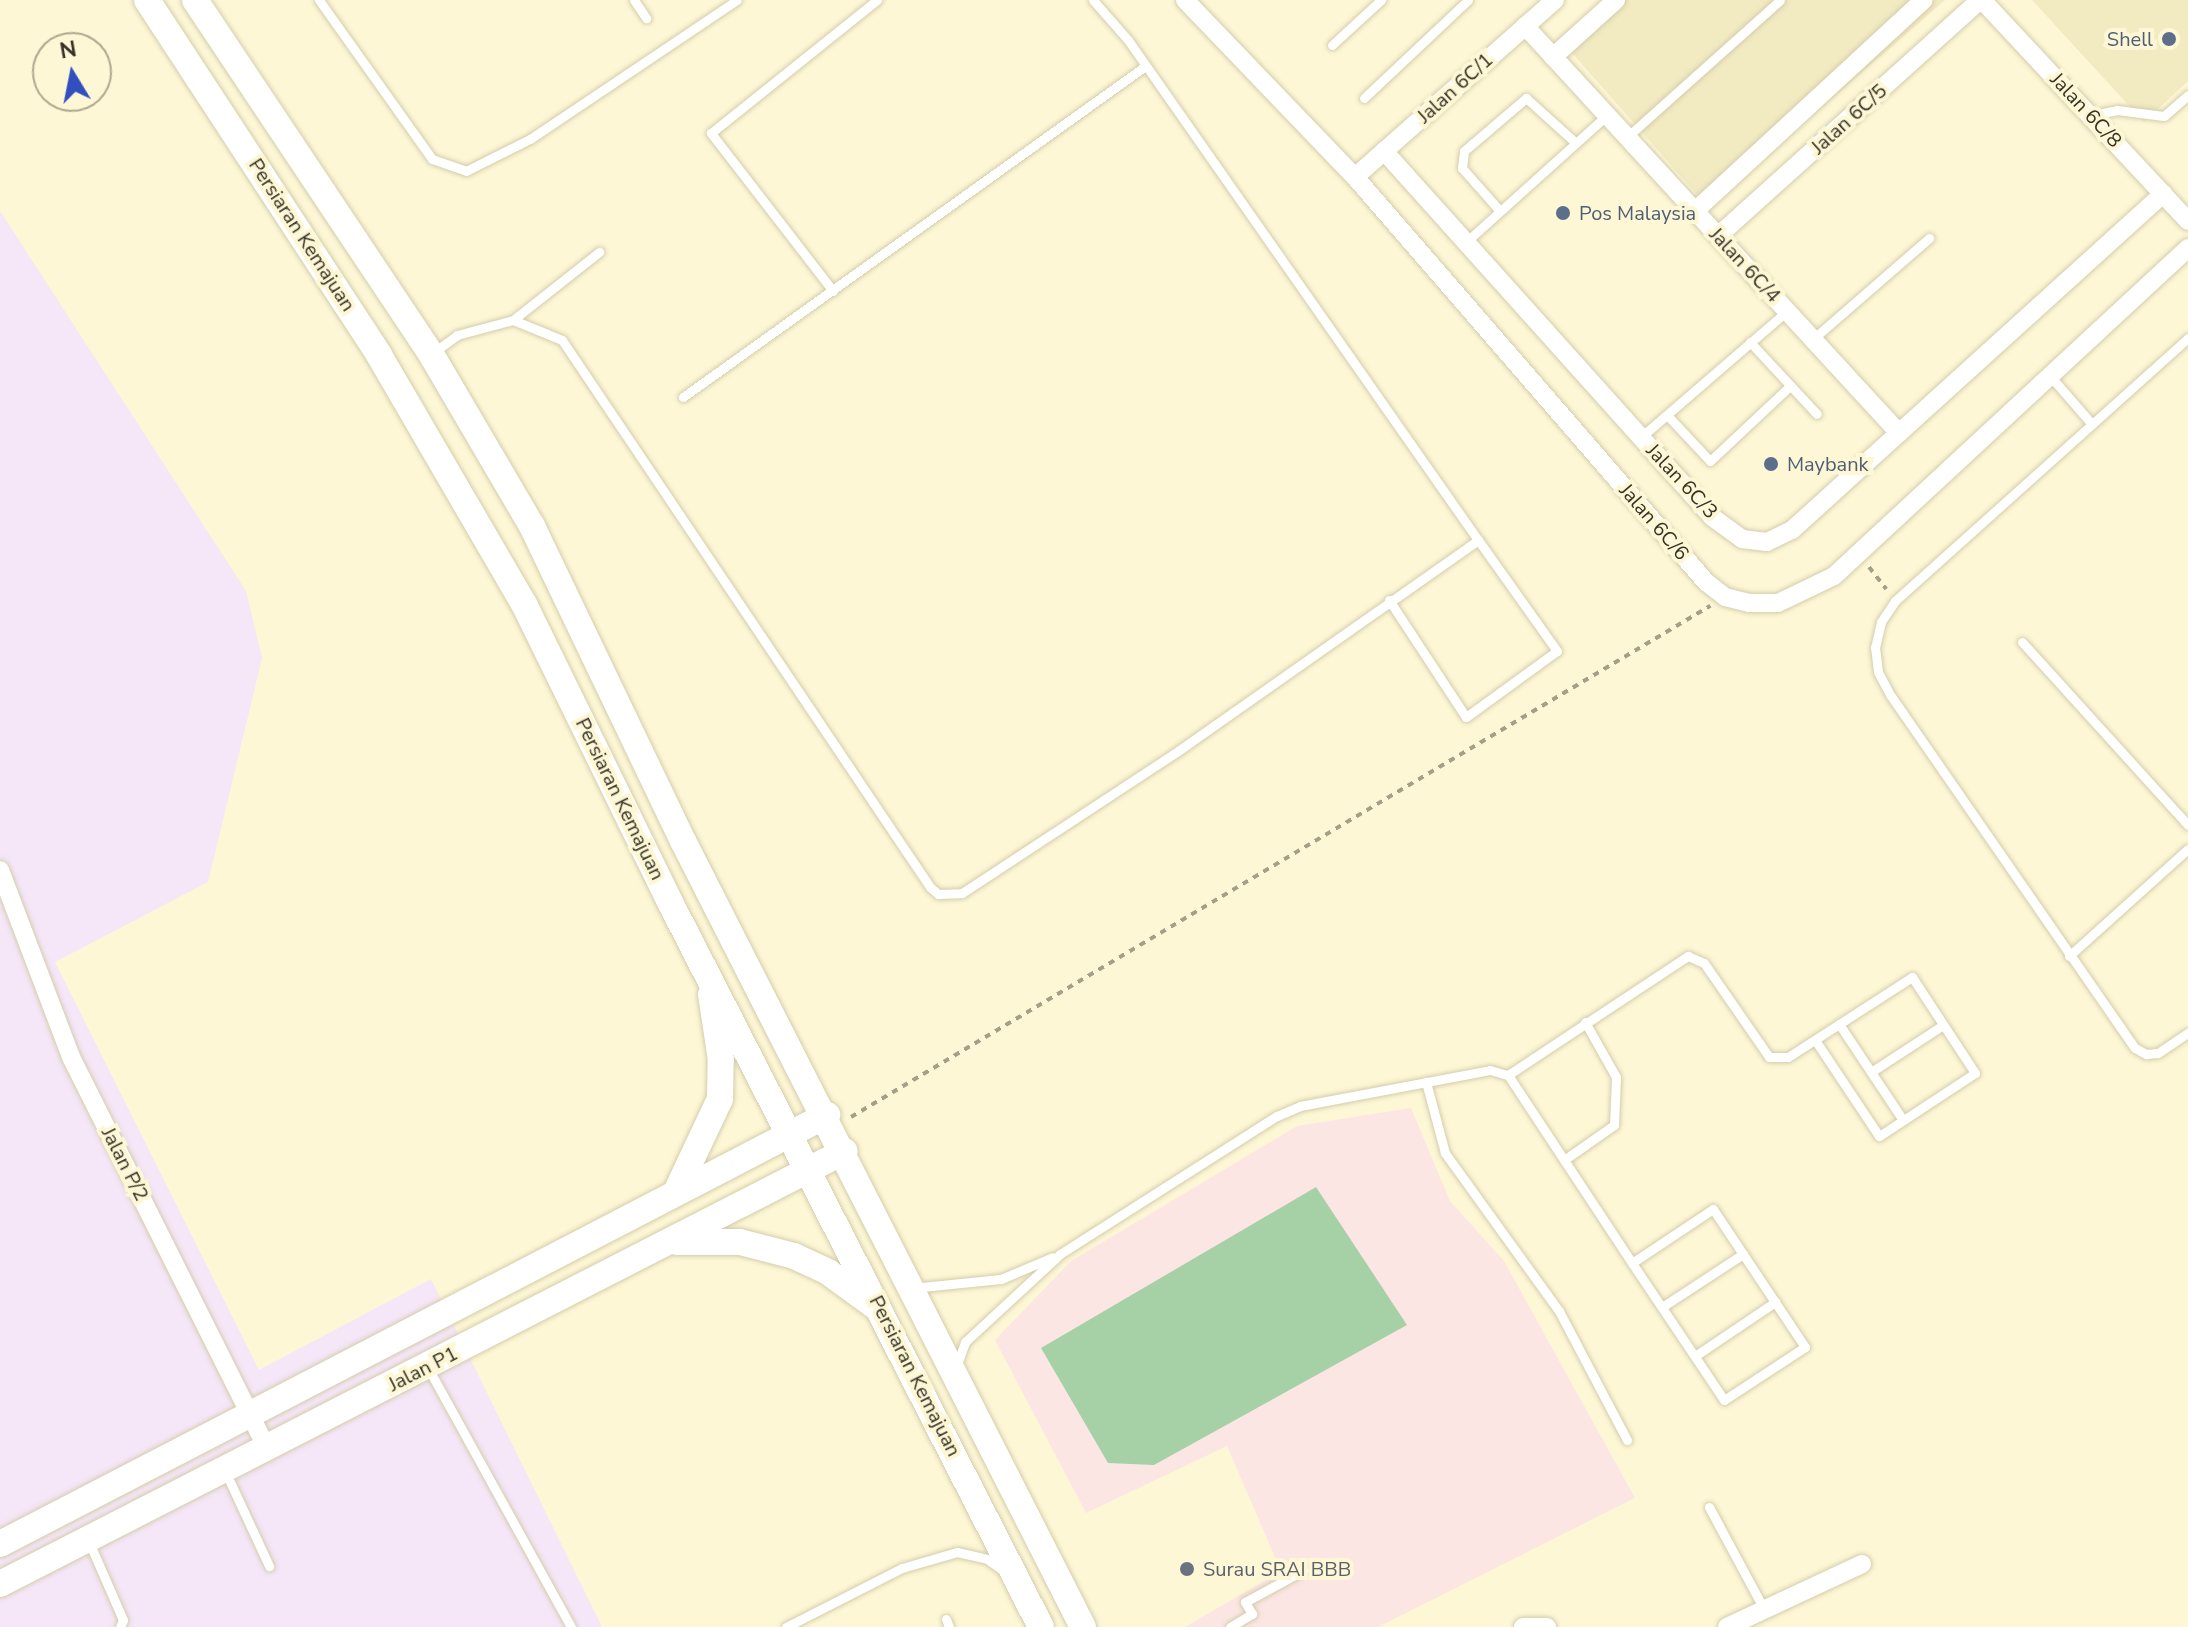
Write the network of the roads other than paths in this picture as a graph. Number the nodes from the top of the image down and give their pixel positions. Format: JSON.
{"nodes":[{"id":1,"x":147,"y":0,"type":"edge"},
{"id":2,"x":195,"y":0,"type":"edge"},
{"id":3,"x":319,"y":0,"type":"edge"},
{"id":4,"x":634,"y":0,"type":"edge"},
{"id":5,"x":737,"y":0,"type":"edge"},
{"id":6,"x":877,"y":0,"type":"edge"},
{"id":7,"x":1093,"y":0,"type":"edge"},
{"id":8,"x":1185,"y":0,"type":"edge"},
{"id":9,"x":1381,"y":0,"type":"edge"},
{"id":10,"x":1468,"y":0,"type":"edge"},
{"id":11,"x":1555,"y":0,"type":"edge"},
{"id":12,"x":1616,"y":0,"type":"edge"},
{"id":13,"x":1780,"y":0,"type":"edge"},
{"id":14,"x":1924,"y":0,"type":"edge"},
{"id":15,"x":1981,"y":0,"type":"edge"},
{"id":16,"x":646,"y":18,"type":"dead end"},
{"id":17,"x":1525,"y":26,"type":"junction"},
{"id":18,"x":1332,"y":45,"type":"dead end"},
{"id":19,"x":1553,"y":57,"type":"junction"},
{"id":20,"x":1144,"y":67,"type":"junction"},
{"id":21,"x":2188,"y":95,"type":"edge"},
{"id":22,"x":1364,"y":98,"type":"dead end"},
{"id":23,"x":1607,"y":115,"type":"junction"},
{"id":24,"x":2092,"y":115,"type":"junction"},
{"id":25,"x":1627,"y":137,"type":"junction"},
{"id":26,"x":1576,"y":143,"type":"junction"},
{"id":27,"x":1384,"y":151,"type":"junction"},
{"id":28,"x":1355,"y":177,"type":"junction"},
{"id":29,"x":2163,"y":194,"type":"junction"},
{"id":30,"x":1500,"y":211,"type":"junction"},
{"id":31,"x":1695,"y":211,"type":"junction"},
{"id":32,"x":2188,"y":221,"type":"edge"},
{"id":33,"x":1718,"y":236,"type":"junction"},
{"id":34,"x":1929,"y":238,"type":"dead end"},
{"id":35,"x":1466,"y":242,"type":"junction"},
{"id":36,"x":2188,"y":248,"type":"edge"},
{"id":37,"x":599,"y":252,"type":"dead end"},
{"id":38,"x":833,"y":291,"type":"junction"},
{"id":39,"x":1787,"y":311,"type":"junction"},
{"id":40,"x":513,"y":320,"type":"junction"},
{"id":41,"x":2188,"y":338,"type":"edge"},
{"id":42,"x":1813,"y":339,"type":"junction"},
{"id":43,"x":1750,"y":342,"type":"junction"},
{"id":44,"x":431,"y":354,"type":"junction"},
{"id":45,"x":2051,"y":377,"type":"junction"},
{"id":46,"x":1790,"y":386,"type":"junction"},
{"id":47,"x":683,"y":397,"type":"dead end"},
{"id":48,"x":1817,"y":414,"type":"dead end"},
{"id":49,"x":1667,"y":415,"type":"junction"},
{"id":50,"x":2091,"y":423,"type":"junction"},
{"id":51,"x":1899,"y":433,"type":"junction"},
{"id":52,"x":1641,"y":437,"type":"junction"},
{"id":53,"x":1478,"y":540,"type":"junction"},
{"id":54,"x":1389,"y":600,"type":"junction"},
{"id":55,"x":2022,"y":642,"type":"dead end"},
{"id":56,"x":2188,"y":825,"type":"edge"},
{"id":57,"x":2188,"y":849,"type":"edge"},
{"id":58,"x":0,"y":870,"type":"edge"},
{"id":59,"x":2069,"y":956,"type":"junction"},
{"id":60,"x":707,"y":972,"type":"junction"},
{"id":61,"x":1585,"y":1022,"type":"junction"},
{"id":62,"x":1839,"y":1024,"type":"junction"},
{"id":63,"x":1943,"y":1025,"type":"junction"},
{"id":64,"x":2188,"y":1033,"type":"edge"},
{"id":65,"x":1815,"y":1040,"type":"junction"},
{"id":66,"x":1871,"y":1072,"type":"junction"},
{"id":67,"x":1508,"y":1075,"type":"junction"},
{"id":68,"x":1426,"y":1082,"type":"junction"},
{"id":69,"x":1903,"y":1120,"type":"junction"},
{"id":70,"x":835,"y":1131,"type":"junction"},
{"id":71,"x":790,"y":1134,"type":"junction"},
{"id":72,"x":1564,"y":1160,"type":"junction"},
{"id":73,"x":809,"y":1169,"type":"junction"},
{"id":74,"x":675,"y":1193,"type":"junction"},
{"id":75,"x":665,"y":1243,"type":"junction"},
{"id":76,"x":1060,"y":1254,"type":"junction"},
{"id":77,"x":1743,"y":1254,"type":"junction"},
{"id":78,"x":1632,"y":1263,"type":"junction"},
{"id":79,"x":910,"y":1289,"type":"junction"},
{"id":80,"x":1775,"y":1302,"type":"junction"},
{"id":81,"x":1662,"y":1307,"type":"junction"},
{"id":82,"x":882,"y":1312,"type":"junction"},
{"id":83,"x":1695,"y":1356,"type":"junction"},
{"id":84,"x":427,"y":1366,"type":"junction"},
{"id":85,"x":953,"y":1375,"type":"junction"},
{"id":86,"x":250,"y":1415,"type":"junction"},
{"id":87,"x":1627,"y":1440,"type":"dead end"},
{"id":88,"x":267,"y":1449,"type":"junction"},
{"id":89,"x":225,"y":1471,"type":"junction"},
{"id":90,"x":1709,"y":1507,"type":"dead end"},
{"id":91,"x":88,"y":1539,"type":"junction"},
{"id":92,"x":0,"y":1544,"type":"edge"},
{"id":93,"x":1862,"y":1564,"type":"dead end"},
{"id":94,"x":269,"y":1566,"type":"dead end"},
{"id":95,"x":1304,"y":1570,"type":"dead end"},
{"id":96,"x":1019,"y":1582,"type":"junction"},
{"id":97,"x":0,"y":1584,"type":"edge"},
{"id":98,"x":1764,"y":1609,"type":"junction"},
{"id":99,"x":120,"y":1627,"type":"edge"},
{"id":100,"x":571,"y":1627,"type":"edge"},
{"id":101,"x":786,"y":1627,"type":"edge"},
{"id":102,"x":1041,"y":1627,"type":"edge"},
{"id":103,"x":1083,"y":1627,"type":"edge"},
{"id":104,"x":1230,"y":1627,"type":"edge"},
{"id":105,"x":1523,"y":1627,"type":"edge"},
{"id":106,"x":1547,"y":1627,"type":"edge"},
{"id":107,"x":1727,"y":1627,"type":"edge"}],
"edges":[{"from":1,"to":60,"type":"main road","name":"Persiaran Kemajuan"},
{"from":2,"to":44,"type":"main road","name":"Persiaran Kemajuan"},
{"from":3,"to":5,"type":"lane"},
{"from":4,"to":16,"type":"lane"},
{"from":6,"to":38,"type":"lane"},
{"from":7,"to":20,"type":"lane"},
{"from":8,"to":28,"type":"street","name":"Jalan 6C/6"},
{"from":9,"to":18,"type":"lane"},
{"from":10,"to":22,"type":"lane"},
{"from":11,"to":17,"type":"street","name":"Jalan 6C/1"},
{"from":12,"to":19,"type":"street"},
{"from":13,"to":25,"type":"lane"},
{"from":14,"to":31,"type":"street","name":"Jalan 6C/5"},
{"from":15,"to":24,"type":"street","name":"Jalan 6C/8"},
{"from":15,"to":33,"type":"street","name":"Jalan 6C/5"},
{"from":17,"to":19,"type":"street","name":"Jalan 6C/4"},
{"from":17,"to":27,"type":"street","name":"Jalan 6C/1"},
{"from":19,"to":23,"type":"street","name":"Jalan 6C/4"},
{"from":20,"to":38,"type":"lane"},
{"from":20,"to":53,"type":"lane"},
{"from":21,"to":24,"type":"lane"},
{"from":23,"to":25,"type":"street","name":"Jalan 6C/4"},
{"from":23,"to":26,"type":"lane"},
{"from":24,"to":29,"type":"street","name":"Jalan 6C/8"},
{"from":25,"to":31,"type":"street","name":"Jalan 6C/4"},
{"from":26,"to":30,"type":"lane"},
{"from":26,"to":30,"type":"lane"},
{"from":27,"to":28,"type":"street","name":"Jalan 6C/1"},
{"from":27,"to":35,"type":"street","name":"Jalan 6C/3"},
{"from":28,"to":45,"type":"street","name":"Jalan 6C/6"},
{"from":29,"to":32,"type":"street","name":"Jalan 6C/8"},
{"from":29,"to":51,"type":"street","name":"Jalan 6C/3"},
{"from":30,"to":35,"type":"lane"},
{"from":31,"to":33,"type":"street","name":"Jalan 6C/4"},
{"from":33,"to":39,"type":"street","name":"Jalan 6C/4"},
{"from":34,"to":42,"type":"lane"},
{"from":35,"to":52,"type":"street","name":"Jalan 6C/3"},
{"from":36,"to":45,"type":"street"},
{"from":37,"to":40,"type":"lane"},
{"from":38,"to":47,"type":"lane"},
{"from":39,"to":42,"type":"street","name":"Jalan 6C/4"},
{"from":39,"to":43,"type":"lane"},
{"from":40,"to":44,"type":"lane"},
{"from":40,"to":54,"type":"lane"},
{"from":41,"to":50,"type":"lane"},
{"from":42,"to":51,"type":"street","name":"Jalan 6C/4"},
{"from":43,"to":46,"type":"lane"},
{"from":43,"to":49,"type":"lane"},
{"from":44,"to":70,"type":"main road","name":"Persiaran Kemajuan"},
{"from":45,"to":50,"type":"lane"},
{"from":46,"to":48,"type":"lane"},
{"from":46,"to":49,"type":"lane"},
{"from":49,"to":52,"type":"lane"},
{"from":50,"to":59,"type":"lane"},
{"from":51,"to":52,"type":"street","name":"Jalan 6C/3"},
{"from":53,"to":54,"type":"lane"},
{"from":53,"to":54,"type":"lane"},
{"from":55,"to":56,"type":"lane"},
{"from":57,"to":59,"type":"lane"},
{"from":58,"to":86,"type":"street","name":"Jalan P/2"},
{"from":59,"to":64,"type":"lane"},
{"from":60,"to":71,"type":"main road","name":"Persiaran Kemajuan"},
{"from":60,"to":74,"type":"main road"},
{"from":61,"to":65,"type":"lane"},
{"from":61,"to":67,"type":"lane"},
{"from":61,"to":72,"type":"lane"},
{"from":62,"to":63,"type":"lane"},
{"from":62,"to":65,"type":"lane"},
{"from":62,"to":66,"type":"lane"},
{"from":63,"to":66,"type":"lane"},
{"from":63,"to":69,"type":"lane"},
{"from":65,"to":69,"type":"lane"},
{"from":66,"to":69,"type":"lane"},
{"from":67,"to":68,"type":"lane"},
{"from":67,"to":72,"type":"lane"},
{"from":68,"to":76,"type":"lane"},
{"from":68,"to":87,"type":"lane"},
{"from":70,"to":71,"type":"main road","name":"Jalan P1"},
{"from":70,"to":73,"type":"main road","name":"Jalan P1"},
{"from":70,"to":79,"type":"main road","name":"Persiaran Kemajuan"},
{"from":71,"to":73,"type":"main road","name":"Persiaran Kemajuan"},
{"from":71,"to":74,"type":"main road","name":"Jalan P1"},
{"from":72,"to":78,"type":"lane"},
{"from":73,"to":75,"type":"main road","name":"Jalan P1"},
{"from":73,"to":82,"type":"main road","name":"Persiaran Kemajuan"},
{"from":74,"to":86,"type":"main road","name":"Jalan P1"},
{"from":75,"to":82,"type":"main road"},
{"from":75,"to":84,"type":"main road","name":"Jalan P1"},
{"from":76,"to":79,"type":"lane"},
{"from":76,"to":85,"type":"lane"},
{"from":77,"to":78,"type":"lane"},
{"from":77,"to":80,"type":"lane"},
{"from":77,"to":81,"type":"lane"},
{"from":78,"to":81,"type":"lane"},
{"from":79,"to":85,"type":"main road","name":"Persiaran Kemajuan"},
{"from":80,"to":83,"type":"lane"},
{"from":80,"to":83,"type":"lane"},
{"from":81,"to":83,"type":"lane"},
{"from":82,"to":96,"type":"main road","name":"Persiaran Kemajuan"},
{"from":84,"to":88,"type":"main road","name":"Jalan P1"},
{"from":84,"to":100,"type":"lane"},
{"from":85,"to":103,"type":"main road","name":"Persiaran Kemajuan"},
{"from":86,"to":88,"type":"street","name":"Jalan P/2"},
{"from":86,"to":92,"type":"main road","name":"Jalan P1"},
{"from":88,"to":89,"type":"main road","name":"Jalan P1"},
{"from":89,"to":91,"type":"main road","name":"Jalan P1"},
{"from":89,"to":94,"type":"lane"},
{"from":90,"to":98,"type":"lane"},
{"from":91,"to":97,"type":"main road","name":"Jalan P1"},
{"from":91,"to":99,"type":"lane"},
{"from":93,"to":98,"type":"street"},
{"from":95,"to":104,"type":"lane"},
{"from":96,"to":101,"type":"lane"},
{"from":96,"to":102,"type":"main road","name":"Persiaran Kemajuan"},
{"from":98,"to":107,"type":"street"},
{"from":105,"to":106,"type":"street"}]}
